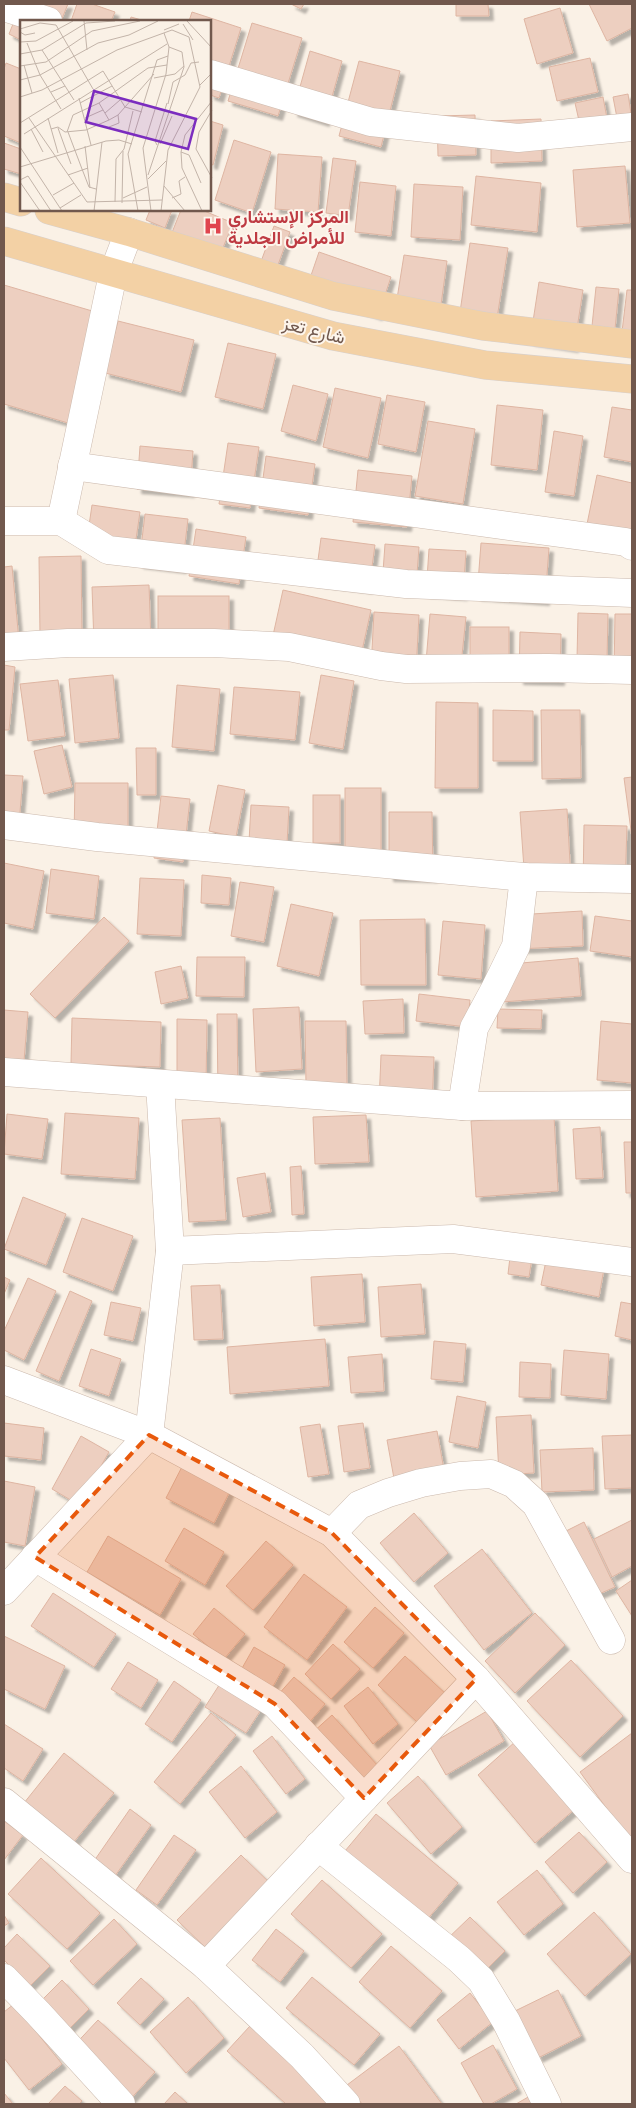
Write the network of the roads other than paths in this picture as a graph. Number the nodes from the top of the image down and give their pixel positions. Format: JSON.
{"nodes":[{"id":1,"x":4,"y":7,"type":"edge"},
{"id":2,"x":45,"y":20,"type":"edge"},
{"id":3,"x":211,"y":74,"type":"edge"},
{"id":4,"x":632,"y":127,"type":"edge"},
{"id":5,"x":4,"y":197,"type":"edge"},
{"id":6,"x":20,"y":202,"type":"edge"},
{"id":7,"x":53,"y":211,"type":"edge"},
{"id":8,"x":129,"y":232,"type":"junction"},
{"id":9,"x":4,"y":241,"type":"edge"},
{"id":10,"x":113,"y":274,"type":"junction"},
{"id":11,"x":632,"y":344,"type":"edge"},
{"id":12,"x":632,"y":379,"type":"edge"},
{"id":13,"x":72,"y":466,"type":"junction"},
{"id":14,"x":4,"y":521,"type":"edge"},
{"id":15,"x":61,"y":521,"type":"junction"},
{"id":16,"x":632,"y":546,"type":"edge"},
{"id":17,"x":632,"y":593,"type":"edge"},
{"id":18,"x":4,"y":647,"type":"edge"},
{"id":19,"x":632,"y":670,"type":"edge"},
{"id":20,"x":4,"y":825,"type":"edge"},
{"id":21,"x":524,"y":877,"type":"junction"},
{"id":22,"x":632,"y":879,"type":"edge"},
{"id":23,"x":4,"y":1072,"type":"edge"},
{"id":24,"x":160,"y":1084,"type":"junction"},
{"id":25,"x":632,"y":1105,"type":"edge"},
{"id":26,"x":462,"y":1106,"type":"junction"},
{"id":27,"x":170,"y":1251,"type":"junction"},
{"id":28,"x":632,"y":1262,"type":"edge"},
{"id":29,"x":4,"y":1380,"type":"edge"},
{"id":30,"x":149,"y":1435,"type":"junction"},
{"id":31,"x":332,"y":1533,"type":"junction"},
{"id":32,"x":35,"y":1557,"type":"junction"},
{"id":33,"x":4,"y":1591,"type":"edge"},
{"id":34,"x":611,"y":1640,"type":"dead end"},
{"id":35,"x":476,"y":1679,"type":"junction"},
{"id":36,"x":364,"y":1798,"type":"junction"},
{"id":37,"x":4,"y":1802,"type":"edge"},
{"id":38,"x":318,"y":1846,"type":"junction"},
{"id":39,"x":632,"y":1859,"type":"edge"},
{"id":40,"x":206,"y":1966,"type":"junction"},
{"id":41,"x":4,"y":1978,"type":"edge"},
{"id":42,"x":121,"y":2104,"type":"edge"},
{"id":43,"x":346,"y":2104,"type":"edge"},
{"id":44,"x":547,"y":2104,"type":"edge"}],
"edges":[{"from":1,"to":2,"type":"street"},
{"from":3,"to":4,"type":"street"},
{"from":5,"to":6,"type":"main road"},
{"from":7,"to":8,"type":"main road"},
{"from":8,"to":10,"type":"street"},
{"from":8,"to":11,"type":"main road"},
{"from":9,"to":10,"type":"main road","name":"شارع تعز"},
{"from":10,"to":12,"type":"main road","name":"شارع تعز"},
{"from":10,"to":13,"type":"street"},
{"from":13,"to":15,"type":"street"},
{"from":13,"to":16,"type":"street"},
{"from":14,"to":15,"type":"street"},
{"from":15,"to":17,"type":"street"},
{"from":18,"to":19,"type":"street"},
{"from":20,"to":21,"type":"street"},
{"from":21,"to":22,"type":"street"},
{"from":21,"to":26,"type":"street"},
{"from":23,"to":24,"type":"street"},
{"from":24,"to":26,"type":"street"},
{"from":24,"to":27,"type":"street"},
{"from":25,"to":26,"type":"street"},
{"from":27,"to":28,"type":"street"},
{"from":27,"to":30,"type":"street"},
{"from":29,"to":30,"type":"street"},
{"from":30,"to":31,"type":"street"},
{"from":30,"to":32,"type":"street"},
{"from":31,"to":34,"type":"street"},
{"from":31,"to":35,"type":"street"},
{"from":32,"to":33,"type":"street"},
{"from":32,"to":36,"type":"street"},
{"from":35,"to":36,"type":"street"},
{"from":35,"to":39,"type":"street"},
{"from":36,"to":38,"type":"street"},
{"from":37,"to":40,"type":"street"},
{"from":38,"to":40,"type":"street"},
{"from":38,"to":44,"type":"street"},
{"from":40,"to":43,"type":"street"},
{"from":41,"to":42,"type":"street"}]}
